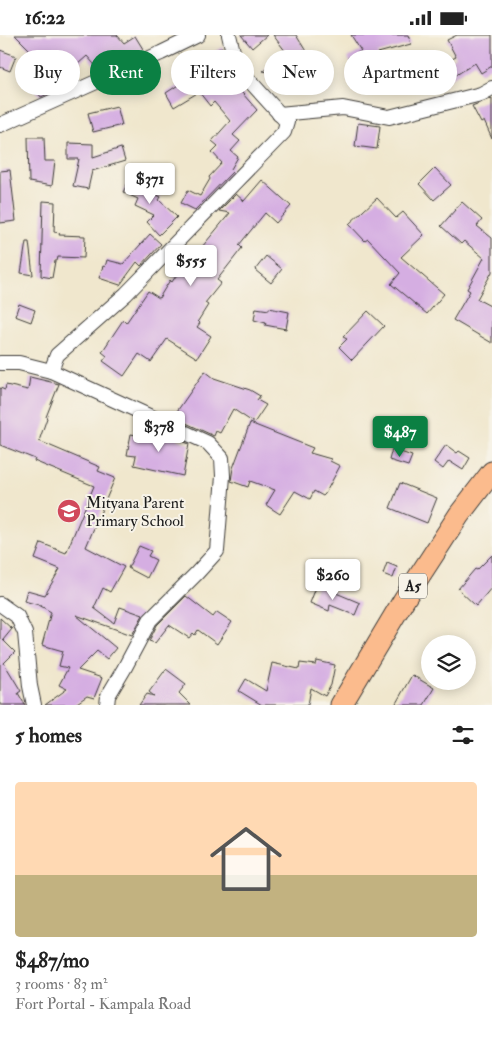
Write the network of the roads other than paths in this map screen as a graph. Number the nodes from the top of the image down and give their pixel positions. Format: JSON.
{"nodes":[{"id":1,"x":198,"y":35,"type":"edge"},
{"id":2,"x":229,"y":35,"type":"edge"},
{"id":3,"x":492,"y":87,"type":"edge"},
{"id":4,"x":280,"y":114,"type":"junction"},
{"id":5,"x":0,"y":125,"type":"edge"},
{"id":6,"x":0,"y":363,"type":"edge"},
{"id":7,"x":51,"y":371,"type":"junction"},
{"id":8,"x":492,"y":473,"type":"edge"},
{"id":9,"x":0,"y":603,"type":"edge"},
{"id":10,"x":34,"y":705,"type":"edge"},
{"id":11,"x":107,"y":705,"type":"edge"},
{"id":12,"x":340,"y":705,"type":"edge"}],
"edges":[{"from":1,"to":5,"type":"street"},
{"from":2,"to":4,"type":"street"},
{"from":3,"to":4,"type":"street"},
{"from":4,"to":7,"type":"street"},
{"from":6,"to":7,"type":"street"},
{"from":7,"to":11,"type":"street"},
{"from":8,"to":12,"type":"main road","number":"A5"},
{"from":9,"to":10,"type":"street"}]}
